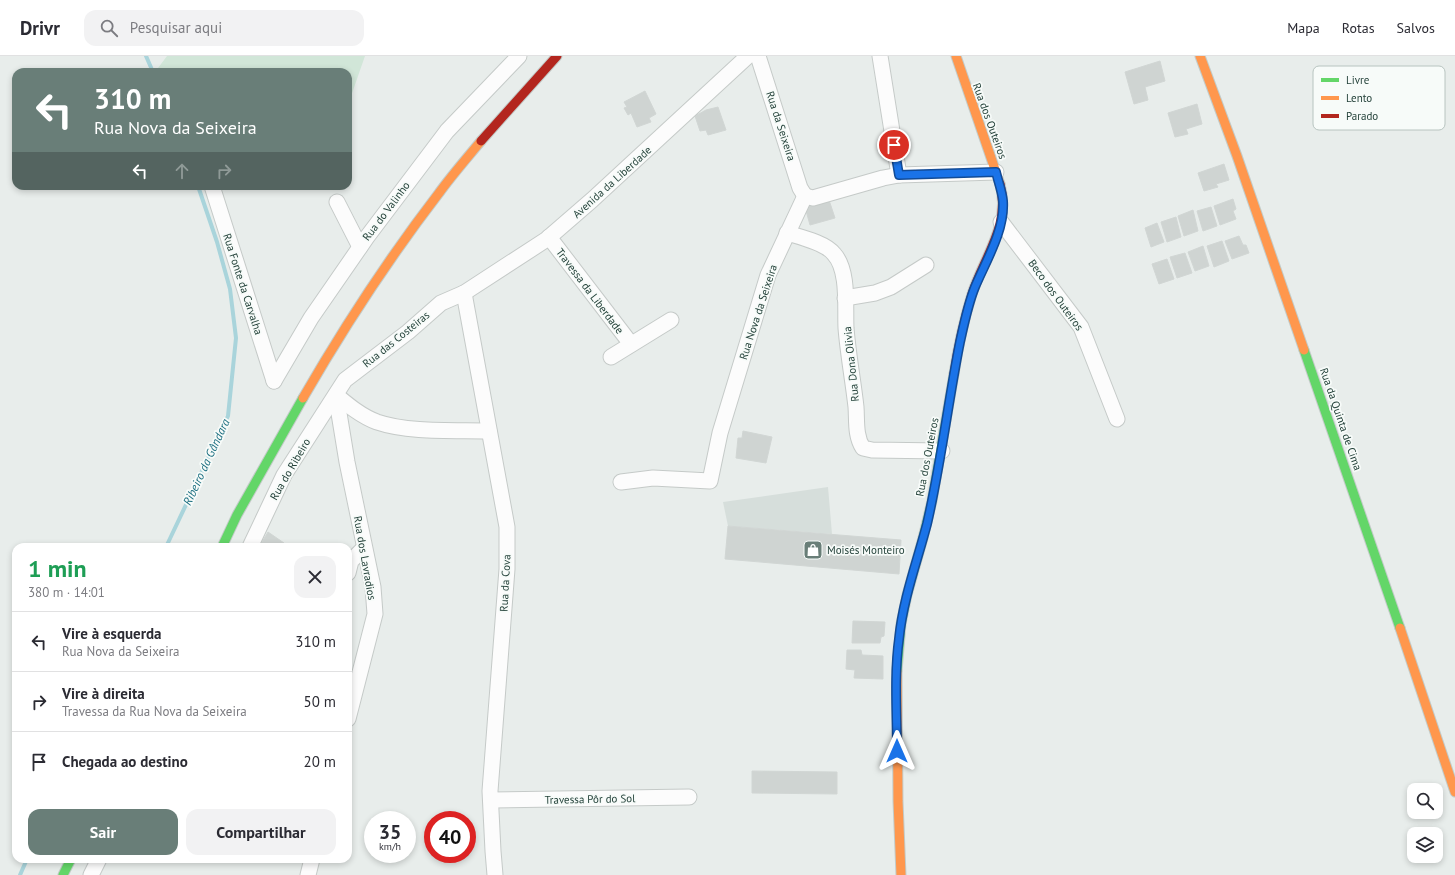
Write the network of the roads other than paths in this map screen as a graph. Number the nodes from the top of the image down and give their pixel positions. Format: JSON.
{"nodes":[{"id":1,"x":519,"y":56,"type":"edge"},
{"id":2,"x":557,"y":56,"type":"edge"},
{"id":3,"x":748,"y":56,"type":"edge"},
{"id":4,"x":758,"y":56,"type":"edge"},
{"id":5,"x":880,"y":56,"type":"edge"},
{"id":6,"x":956,"y":56,"type":"edge"},
{"id":7,"x":1200,"y":56,"type":"edge"},
{"id":8,"x":996,"y":172,"type":"junction"},
{"id":9,"x":899,"y":175,"type":"junction"},
{"id":10,"x":213,"y":190,"type":"edge"},
{"id":11,"x":805,"y":196,"type":"junction"},
{"id":12,"x":336,"y":202,"type":"dead end"},
{"id":13,"x":1001,"y":222,"type":"junction"},
{"id":14,"x":787,"y":233,"type":"junction"},
{"id":15,"x":549,"y":237,"type":"junction"},
{"id":16,"x":360,"y":247,"type":"junction"},
{"id":17,"x":926,"y":265,"type":"dead end"},
{"id":18,"x":464,"y":293,"type":"junction"},
{"id":19,"x":845,"y":298,"type":"junction"},
{"id":20,"x":671,"y":320,"type":"dead end"},
{"id":21,"x":631,"y":344,"type":"junction"},
{"id":22,"x":611,"y":357,"type":"dead end"},
{"id":23,"x":274,"y":381,"type":"joint"},
{"id":24,"x":336,"y":394,"type":"junction"},
{"id":25,"x":1117,"y":420,"type":"dead end"},
{"id":26,"x":489,"y":430,"type":"junction"},
{"id":27,"x":942,"y":451,"type":"junction"},
{"id":28,"x":621,"y":482,"type":"dead end"},
{"id":29,"x":224,"y":543,"type":"edge"},
{"id":30,"x":252,"y":543,"type":"edge"},
{"id":31,"x":364,"y":548,"type":"junction"},
{"id":32,"x":352,"y":560,"type":"edge"},
{"id":33,"x":352,"y":703,"type":"edge"},
{"id":34,"x":1455,"y":792,"type":"edge"},
{"id":35,"x":689,"y":798,"type":"dead end"},
{"id":36,"x":491,"y":800,"type":"junction"},
{"id":37,"x":69,"y":863,"type":"edge"},
{"id":38,"x":97,"y":863,"type":"edge"},
{"id":39,"x":311,"y":863,"type":"edge"},
{"id":40,"x":63,"y":875,"type":"edge"},
{"id":41,"x":91,"y":875,"type":"edge"},
{"id":42,"x":308,"y":875,"type":"edge"},
{"id":43,"x":495,"y":875,"type":"edge"},
{"id":44,"x":901,"y":875,"type":"edge"}],
"edges":[{"from":1,"to":16,"type":"street","name":"Rua do Valinho"},
{"from":2,"to":29,"type":"street"},
{"from":3,"to":15,"type":"street","name":"Avenida da Liberdade"},
{"from":4,"to":11,"type":"street","name":"Rua da Seixeira"},
{"from":5,"to":9,"type":"street"},
{"from":6,"to":8,"type":"street","name":"Rua dos Outeiros"},
{"from":7,"to":34,"type":"street","name":"Rua da Quinta de Cima"},
{"from":8,"to":9,"type":"street"},
{"from":8,"to":13,"type":"street","name":"Rua dos Outeiros"},
{"from":9,"to":11,"type":"street"},
{"from":10,"to":23,"type":"street","name":"Rua Fonte da Carvalha"},
{"from":11,"to":14,"type":"street","name":"Rua Nova da Seixeira"},
{"from":12,"to":16,"type":"street"},
{"from":13,"to":25,"type":"street","name":"Beco dos Outeiros"},
{"from":13,"to":27,"type":"street","name":"Rua dos Outeiros"},
{"from":14,"to":19,"type":"street","name":"Rua Dona Olivia"},
{"from":14,"to":28,"type":"street","name":"Rua Nova da Seixeira"},
{"from":15,"to":18,"type":"street","name":"Avenida da Liberdade"},
{"from":15,"to":21,"type":"street","name":"Travessa da Liberdade"},
{"from":16,"to":23,"type":"street","name":"Rua do Valinho"},
{"from":17,"to":19,"type":"street"},
{"from":18,"to":24,"type":"street","name":"Rua das Costeiras"},
{"from":18,"to":26,"type":"street","name":"Rua da Cova"},
{"from":19,"to":27,"type":"street","name":"Rua Dona Olivia"},
{"from":20,"to":21,"type":"street","name":"Travessa da Liberdade"},
{"from":21,"to":22,"type":"street","name":"Travessa da Liberdade"},
{"from":24,"to":26,"type":"street"},
{"from":24,"to":30,"type":"street","name":"Rua do Ribeiro"},
{"from":24,"to":31,"type":"street","name":"Rua dos Lavradios"},
{"from":26,"to":36,"type":"street","name":"Rua da Cova"},
{"from":27,"to":44,"type":"street","name":"Rua dos Outeiros"},
{"from":31,"to":32,"type":"street"},
{"from":31,"to":33,"type":"street","name":"Rua dos Lavradios"},
{"from":35,"to":36,"type":"street","name":"Travessa Pôr do Sol"},
{"from":36,"to":43,"type":"street","name":"Rua da Cova"},
{"from":37,"to":40,"type":"street"},
{"from":38,"to":41,"type":"street"},
{"from":39,"to":42,"type":"street"}]}
